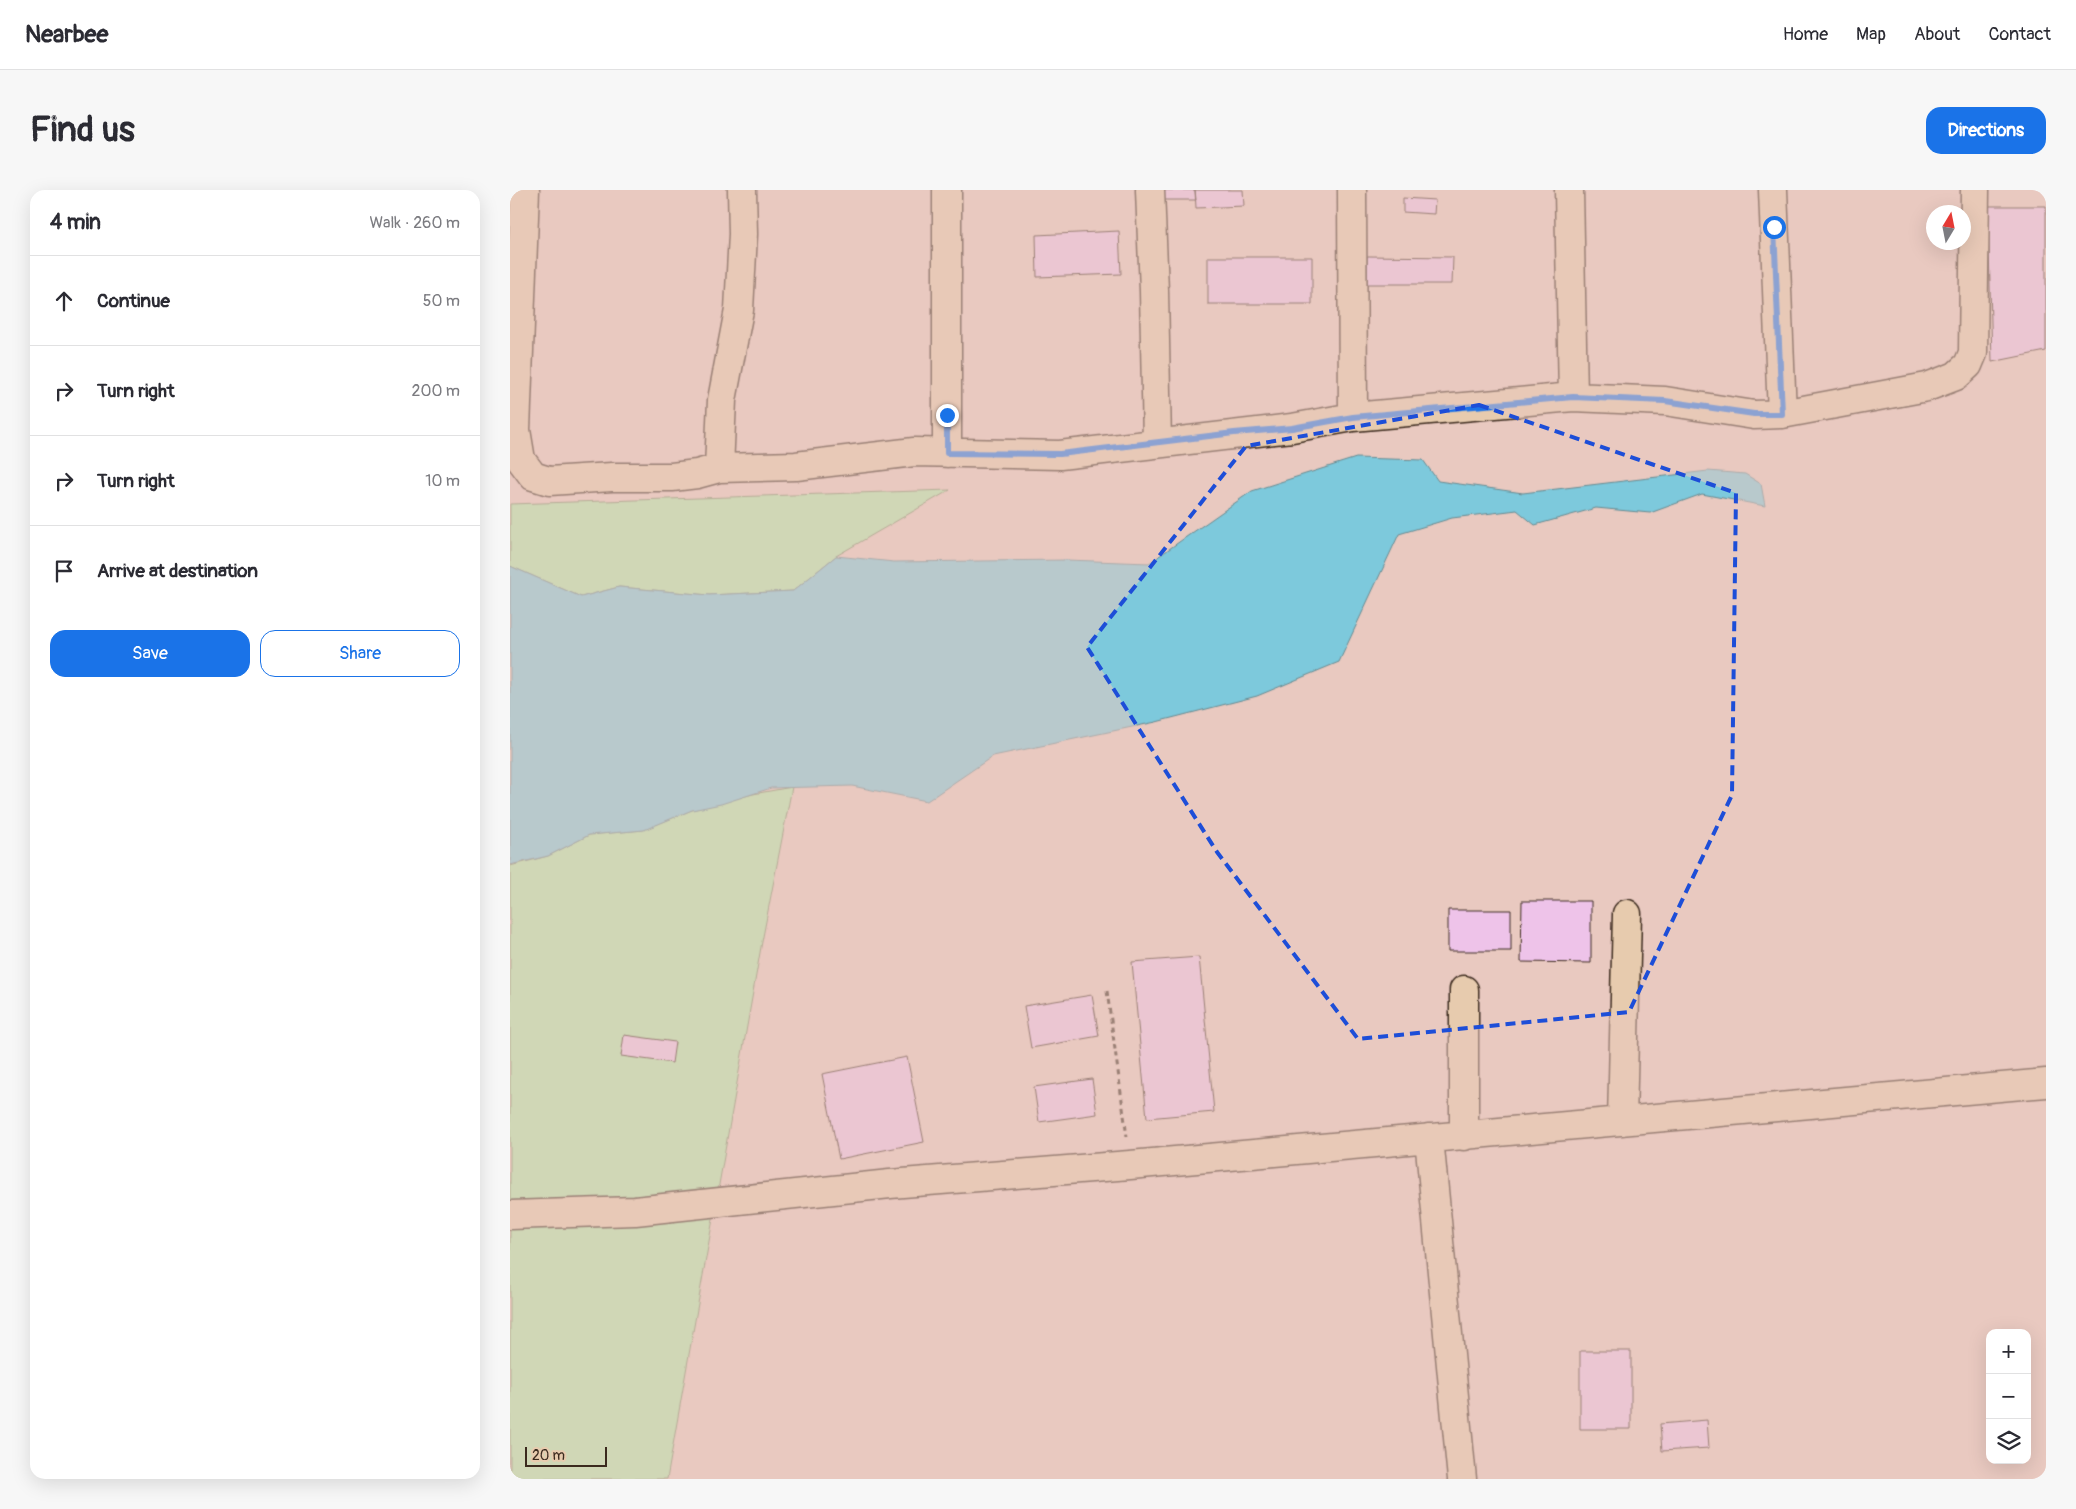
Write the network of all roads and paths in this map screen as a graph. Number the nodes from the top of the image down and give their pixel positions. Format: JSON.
{"nodes":[{"id":1,"x":525,"y":190,"type":"edge"},
{"id":2,"x":742,"y":190,"type":"edge"},
{"id":3,"x":947,"y":190,"type":"edge"},
{"id":4,"x":1150,"y":190,"type":"edge"},
{"id":5,"x":1352,"y":190,"type":"edge"},
{"id":6,"x":1569,"y":190,"type":"edge"},
{"id":7,"x":1773,"y":190,"type":"edge"},
{"id":8,"x":1975,"y":190,"type":"edge"},
{"id":9,"x":1573,"y":397,"type":"junction"},
{"id":10,"x":1782,"y":414,"type":"junction"},
{"id":11,"x":1353,"y":417,"type":"junction"},
{"id":12,"x":1157,"y":443,"type":"junction"},
{"id":13,"x":947,"y":453,"type":"junction"},
{"id":14,"x":719,"y":468,"type":"junction"},
{"id":15,"x":1627,"y":914,"type":"dead end"},
{"id":16,"x":1464,"y":990,"type":"dead end"},
{"id":17,"x":1107,"y":991,"type":"dead end"},
{"id":18,"x":2046,"y":1083,"type":"edge"},
{"id":19,"x":1622,"y":1121,"type":"junction"},
{"id":20,"x":1464,"y":1136,"type":"junction"},
{"id":21,"x":1429,"y":1138,"type":"junction"},
{"id":22,"x":1130,"y":1165,"type":"junction"},
{"id":23,"x":510,"y":1215,"type":"edge"},
{"id":24,"x":1462,"y":1479,"type":"edge"}],
"edges":[{"from":1,"to":14,"type":"street"},
{"from":2,"to":14,"type":"street"},
{"from":3,"to":13,"type":"street"},
{"from":4,"to":12,"type":"street"},
{"from":5,"to":11,"type":"street"},
{"from":6,"to":9,"type":"street"},
{"from":7,"to":10,"type":"street"},
{"from":8,"to":10,"type":"street"},
{"from":9,"to":10,"type":"street"},
{"from":9,"to":11,"type":"street"},
{"from":11,"to":12,"type":"street"},
{"from":12,"to":13,"type":"street"},
{"from":13,"to":14,"type":"street"},
{"from":15,"to":19,"type":"street"},
{"from":16,"to":20,"type":"street"},
{"from":17,"to":22,"type":"path"},
{"from":18,"to":19,"type":"street"},
{"from":19,"to":20,"type":"street"},
{"from":20,"to":21,"type":"street"},
{"from":21,"to":22,"type":"street"},
{"from":21,"to":24,"type":"street"},
{"from":22,"to":23,"type":"street"}]}
